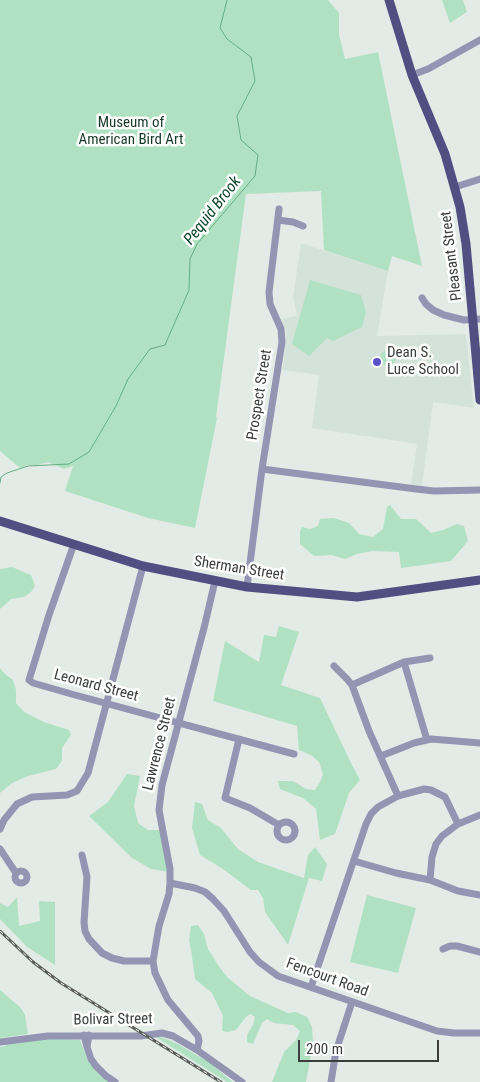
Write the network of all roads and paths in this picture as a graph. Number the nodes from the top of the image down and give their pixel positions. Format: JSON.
{"nodes":[{"id":1,"x":389,"y":0,"type":"edge"},
{"id":2,"x":480,"y":40,"type":"edge"},
{"id":3,"x":412,"y":75,"type":"junction"},
{"id":4,"x":480,"y":179,"type":"edge"},
{"id":5,"x":455,"y":187,"type":"junction"},
{"id":6,"x":279,"y":209,"type":"dead end"},
{"id":7,"x":278,"y":220,"type":"junction"},
{"id":8,"x":303,"y":226,"type":"dead end"},
{"id":9,"x":422,"y":298,"type":"dead end"},
{"id":10,"x":476,"y":320,"type":"edge"},
{"id":11,"x":480,"y":400,"type":"edge"},
{"id":12,"x":262,"y":469,"type":"junction"},
{"id":13,"x":480,"y":490,"type":"edge"},
{"id":14,"x":0,"y":521,"type":"edge"},
{"id":15,"x":74,"y":544,"type":"junction"},
{"id":16,"x":143,"y":566,"type":"junction"},
{"id":17,"x":480,"y":580,"type":"edge"},
{"id":18,"x":214,"y":581,"type":"junction"},
{"id":19,"x":247,"y":587,"type":"junction"},
{"id":20,"x":430,"y":658,"type":"dead end"},
{"id":21,"x":404,"y":662,"type":"junction"},
{"id":22,"x":334,"y":666,"type":"dead end"},
{"id":23,"x":352,"y":685,"type":"junction"},
{"id":24,"x":107,"y":703,"type":"junction"},
{"id":25,"x":180,"y":722,"type":"junction"},
{"id":26,"x":239,"y":739,"type":"junction"},
{"id":27,"x":427,"y":740,"type":"junction"},
{"id":28,"x":480,"y":743,"type":"edge"},
{"id":29,"x":294,"y":754,"type":"dead end"},
{"id":30,"x":381,"y":756,"type":"junction"},
{"id":31,"x":398,"y":796,"type":"junction"},
{"id":32,"x":480,"y":815,"type":"edge"},
{"id":33,"x":458,"y":824,"type":"junction"},
{"id":34,"x":279,"y":825,"type":"dead end"},
{"id":35,"x":0,"y":830,"type":"edge"},
{"id":36,"x":0,"y":849,"type":"edge"},
{"id":37,"x":82,"y":855,"type":"dead end"},
{"id":38,"x":354,"y":861,"type":"junction"},
{"id":39,"x":16,"y":873,"type":"dead end"},
{"id":40,"x":430,"y":880,"type":"junction"},
{"id":41,"x":170,"y":884,"type":"junction"},
{"id":42,"x":480,"y":895,"type":"edge"},
{"id":43,"x":443,"y":950,"type":"dead end"},
{"id":44,"x":480,"y":952,"type":"edge"},
{"id":45,"x":153,"y":961,"type":"junction"},
{"id":46,"x":311,"y":987,"type":"junction"},
{"id":47,"x":352,"y":1002,"type":"junction"},
{"id":48,"x":480,"y":1033,"type":"edge"},
{"id":49,"x":87,"y":1035,"type":"junction"},
{"id":50,"x":0,"y":1042,"type":"edge"},
{"id":51,"x":197,"y":1050,"type":"junction"},
{"id":52,"x":115,"y":1082,"type":"edge"},
{"id":53,"x":242,"y":1082,"type":"edge"},
{"id":54,"x":331,"y":1082,"type":"edge"}],
"edges":[{"from":1,"to":3,"type":"main road","name":"Pleasant Street"},
{"from":2,"to":3,"type":"street"},
{"from":3,"to":5,"type":"main road","name":"Pleasant Street"},
{"from":4,"to":5,"type":"street"},
{"from":5,"to":10,"type":"main road","name":"Pleasant Street"},
{"from":6,"to":7,"type":"street","name":"Prospect Street"},
{"from":7,"to":8,"type":"street"},
{"from":7,"to":12,"type":"street","name":"Prospect Street"},
{"from":9,"to":10,"type":"street"},
{"from":10,"to":11,"type":"main road","name":"Pleasant Street"},
{"from":12,"to":13,"type":"street"},
{"from":12,"to":19,"type":"street","name":"Prospect Street"},
{"from":14,"to":15,"type":"main road","name":"Sherman Street"},
{"from":15,"to":16,"type":"main road","name":"Sherman Street"},
{"from":15,"to":24,"type":"street","name":"Leonard Street"},
{"from":16,"to":18,"type":"main road","name":"Sherman Street"},
{"from":16,"to":24,"type":"street"},
{"from":17,"to":19,"type":"main road","name":"Sherman Street"},
{"from":18,"to":19,"type":"main road","name":"Sherman Street"},
{"from":18,"to":25,"type":"street","name":"Lawrence Street"},
{"from":20,"to":21,"type":"street"},
{"from":21,"to":23,"type":"street"},
{"from":21,"to":27,"type":"street"},
{"from":22,"to":23,"type":"street"},
{"from":23,"to":30,"type":"street"},
{"from":24,"to":25,"type":"street","name":"Leonard Street"},
{"from":24,"to":35,"type":"street"},
{"from":25,"to":26,"type":"street","name":"Leonard Street"},
{"from":25,"to":41,"type":"street","name":"Lawrence Street"},
{"from":26,"to":29,"type":"street","name":"Leonard Street"},
{"from":26,"to":34,"type":"street"},
{"from":27,"to":28,"type":"street"},
{"from":27,"to":30,"type":"street"},
{"from":30,"to":31,"type":"street"},
{"from":31,"to":33,"type":"street"},
{"from":31,"to":38,"type":"street"},
{"from":32,"to":33,"type":"street"},
{"from":33,"to":40,"type":"street"},
{"from":36,"to":39,"type":"street"},
{"from":37,"to":45,"type":"street"},
{"from":38,"to":40,"type":"street"},
{"from":38,"to":46,"type":"street"},
{"from":40,"to":42,"type":"street"},
{"from":41,"to":45,"type":"street","name":"Lawrence Street"},
{"from":41,"to":46,"type":"street","name":"Fencourt Road"},
{"from":43,"to":44,"type":"street"},
{"from":45,"to":51,"type":"street","name":"Lawrence Street"},
{"from":46,"to":47,"type":"street","name":"Fencourt Road"},
{"from":47,"to":48,"type":"street","name":"Fencourt Road"},
{"from":47,"to":54,"type":"street"},
{"from":49,"to":50,"type":"street","name":"Bolivar Street"},
{"from":49,"to":51,"type":"street","name":"Bolivar Street"},
{"from":49,"to":52,"type":"street"},
{"from":51,"to":53,"type":"street","name":"Bolivar Street"}]}
